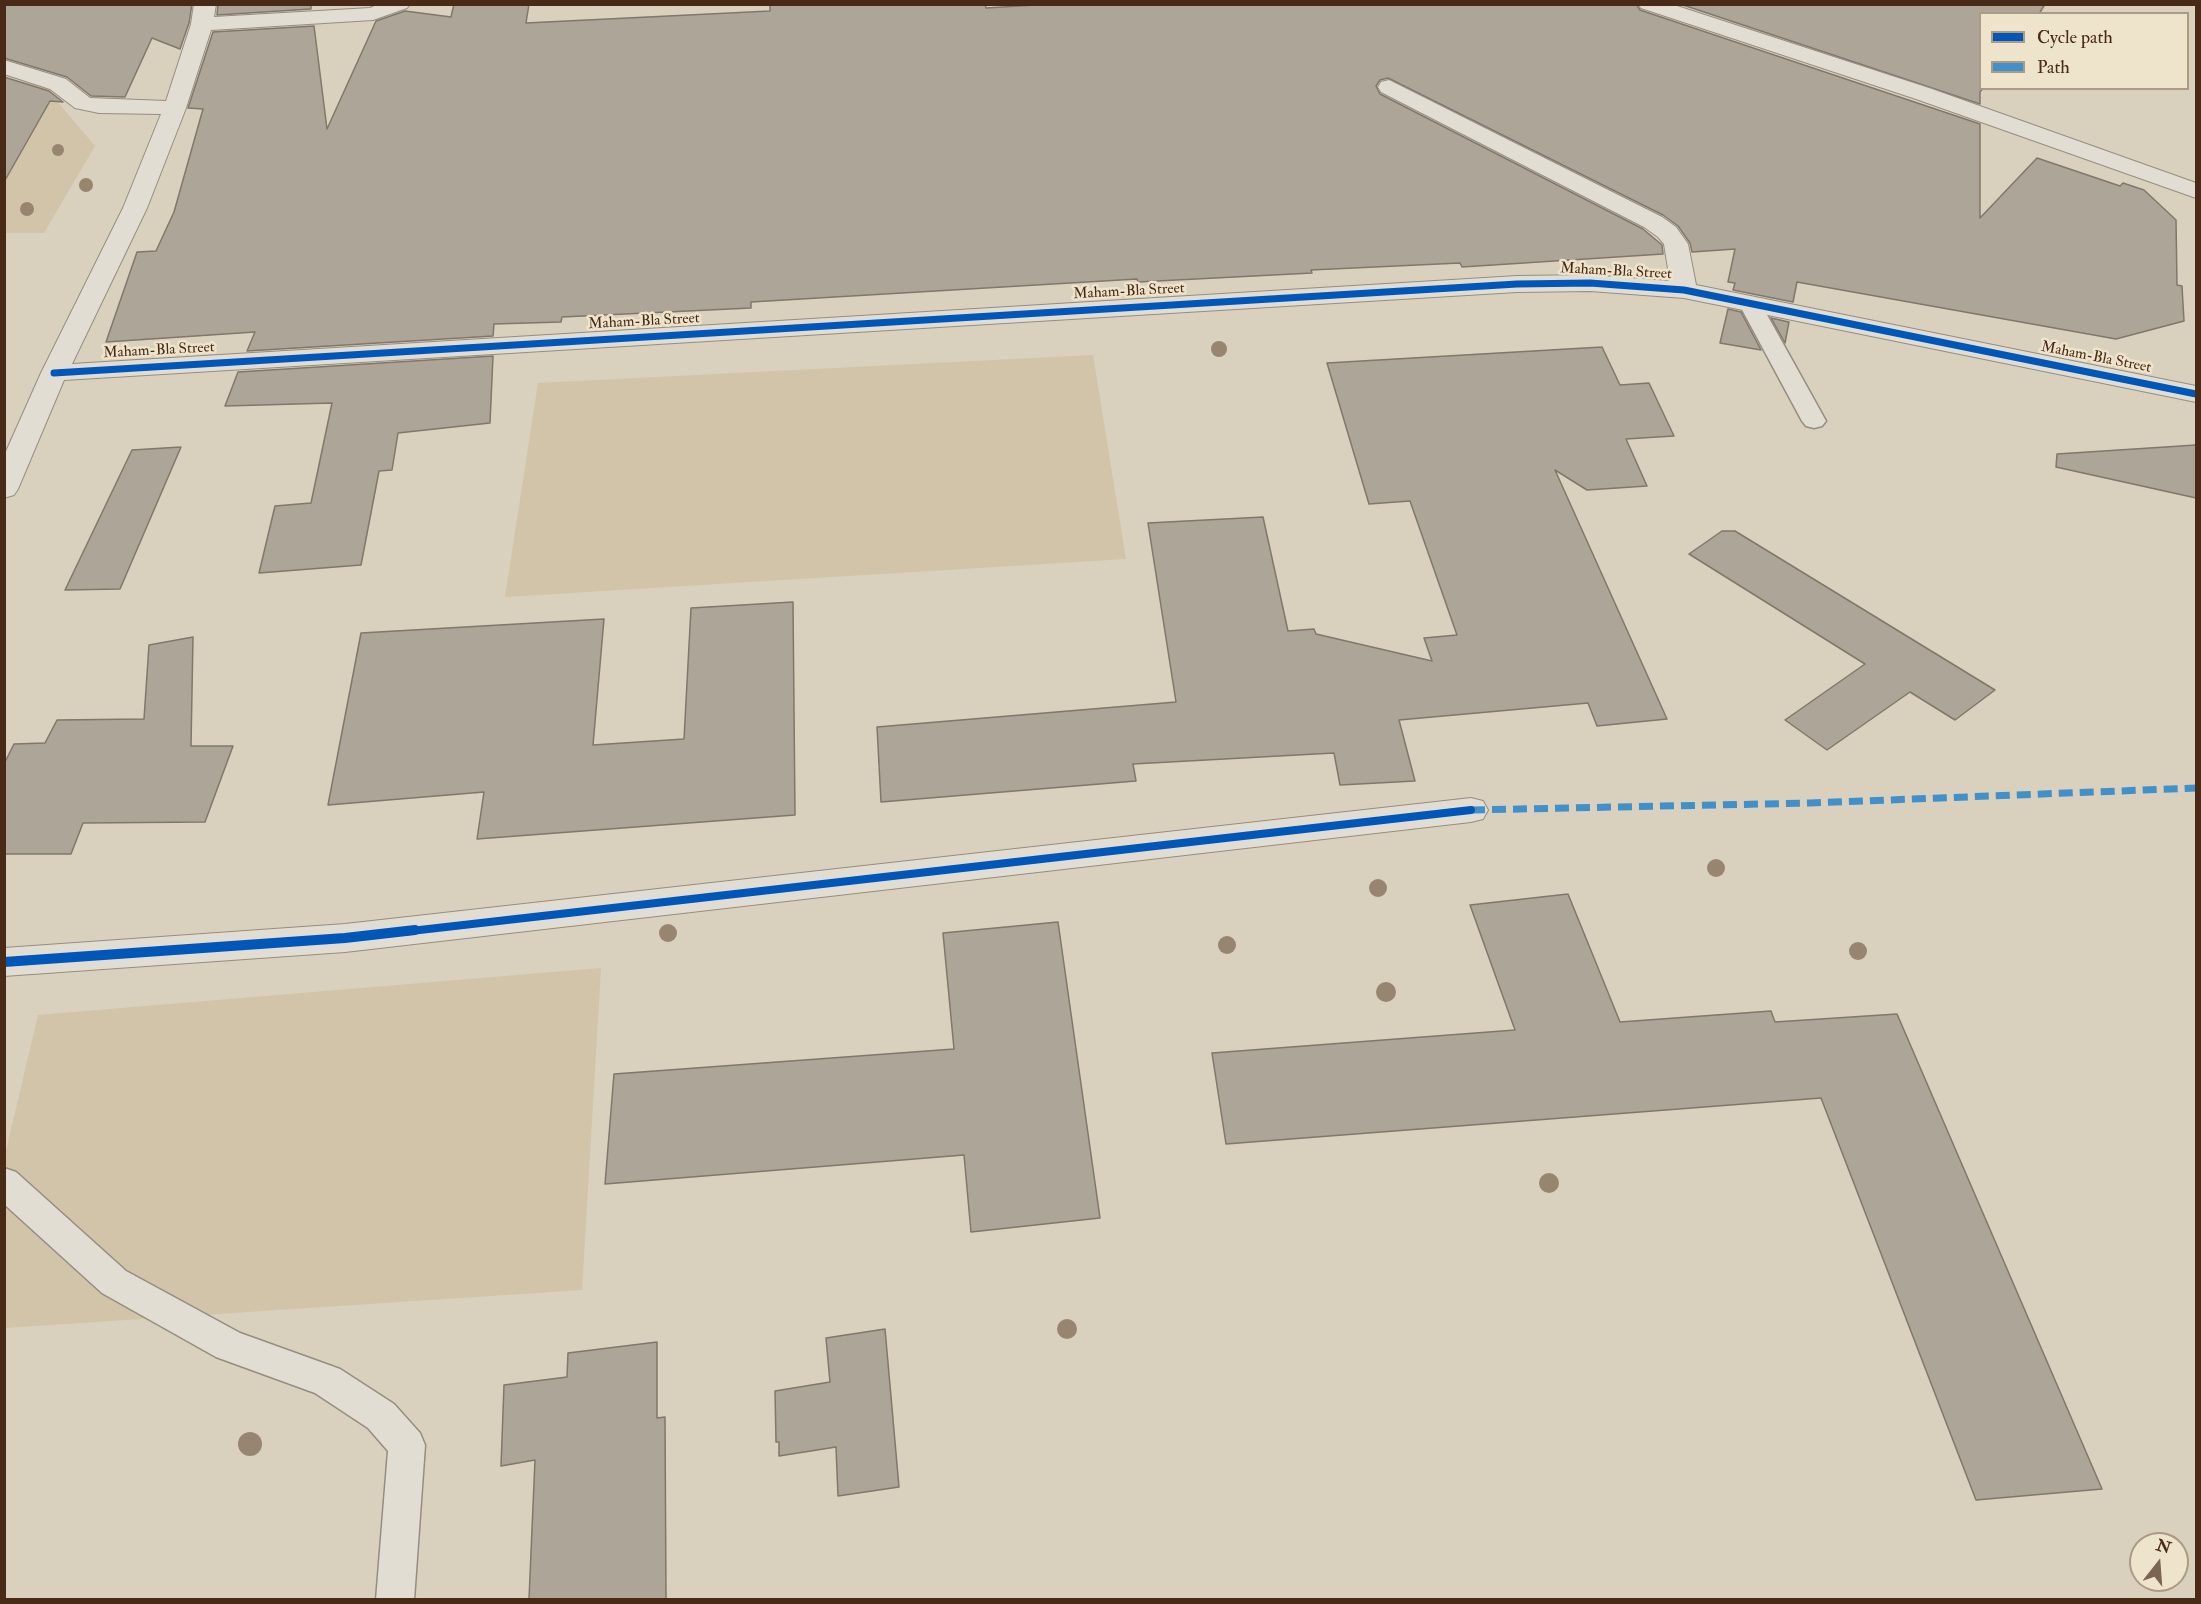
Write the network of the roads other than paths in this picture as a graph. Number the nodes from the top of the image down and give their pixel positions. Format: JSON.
{"nodes":[{"id":1,"x":400,"y":4,"type":"edge"},
{"id":2,"x":1648,"y":4,"type":"edge"},
{"id":3,"x":204,"y":14,"type":"edge"},
{"id":4,"x":4,"y":67,"type":"edge"},
{"id":5,"x":1389,"y":87,"type":"dead end"},
{"id":6,"x":175,"y":108,"type":"junction"},
{"id":7,"x":2196,"y":191,"type":"edge"},
{"id":8,"x":1684,"y":290,"type":"junction"},
{"id":9,"x":1750,"y":303,"type":"junction"},
{"id":10,"x":54,"y":373,"type":"junction"},
{"id":11,"x":2196,"y":393,"type":"edge"},
{"id":12,"x":1814,"y":421,"type":"dead end"},
{"id":13,"x":4,"y":489,"type":"edge"},
{"id":14,"x":1471,"y":810,"type":"dead end"},
{"id":15,"x":4,"y":962,"type":"edge"},
{"id":16,"x":4,"y":1182,"type":"edge"},
{"id":17,"x":395,"y":1599,"type":"edge"}],
"edges":[{"from":1,"to":3,"type":"street"},
{"from":2,"to":7,"type":"street"},
{"from":3,"to":6,"type":"street"},
{"from":4,"to":6,"type":"street"},
{"from":5,"to":8,"type":"street"},
{"from":6,"to":10,"type":"street"},
{"from":8,"to":9,"type":"street","name":"Maham-Bla Street"},
{"from":8,"to":10,"type":"street","name":"Maham-Bla Street"},
{"from":9,"to":11,"type":"street","name":"Maham-Bla Street"},
{"from":9,"to":12,"type":"lane"},
{"from":10,"to":13,"type":"street"},
{"from":14,"to":15,"type":"street"},
{"from":16,"to":17,"type":"lane"}]}
